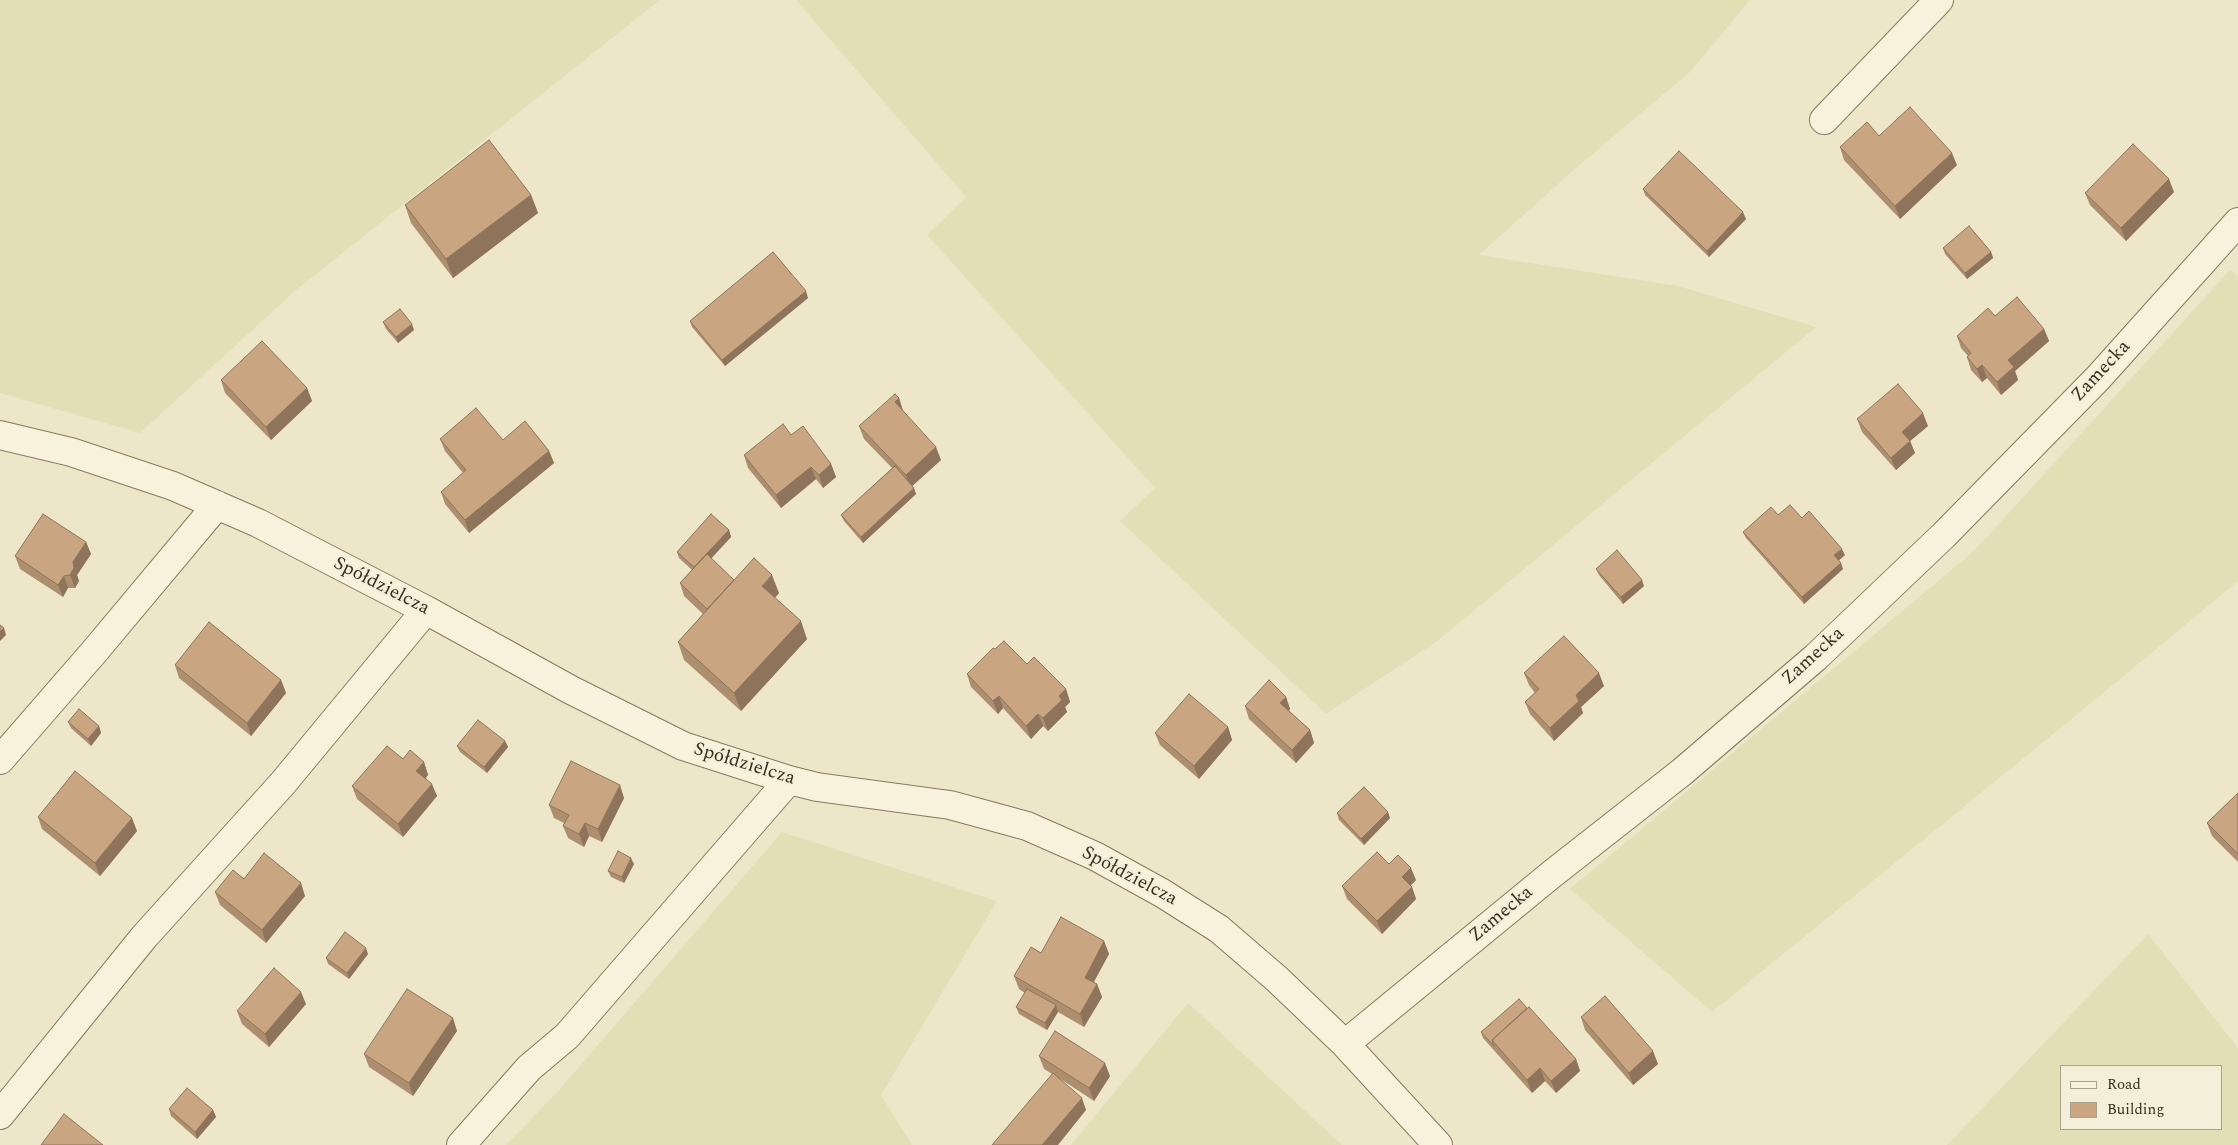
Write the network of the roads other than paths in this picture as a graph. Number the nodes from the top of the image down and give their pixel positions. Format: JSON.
{"nodes":[{"id":1,"x":1939,"y":0,"type":"edge"},
{"id":2,"x":1824,"y":120,"type":"dead end"},
{"id":3,"x":2238,"y":222,"type":"edge"},
{"id":4,"x":0,"y":435,"type":"edge"},
{"id":5,"x":217,"y":505,"type":"junction"},
{"id":6,"x":426,"y":610,"type":"junction"},
{"id":7,"x":0,"y":760,"type":"edge"},
{"id":8,"x":789,"y":780,"type":"junction"},
{"id":9,"x":1346,"y":1044,"type":"junction"},
{"id":10,"x":0,"y":1116,"type":"edge"},
{"id":11,"x":461,"y":1145,"type":"edge"},
{"id":12,"x":1438,"y":1145,"type":"edge"}],
"edges":[{"from":1,"to":2,"type":"street"},
{"from":3,"to":9,"type":"street","name":"Zamecka"},
{"from":4,"to":5,"type":"street","name":"Spółdzielcza"},
{"from":5,"to":6,"type":"street","name":"Spółdzielcza"},
{"from":5,"to":7,"type":"street"},
{"from":6,"to":8,"type":"street","name":"Spółdzielcza"},
{"from":6,"to":10,"type":"street"},
{"from":8,"to":9,"type":"street","name":"Spółdzielcza"},
{"from":8,"to":11,"type":"street"},
{"from":9,"to":12,"type":"street","name":"Spółdzielcza"}]}
